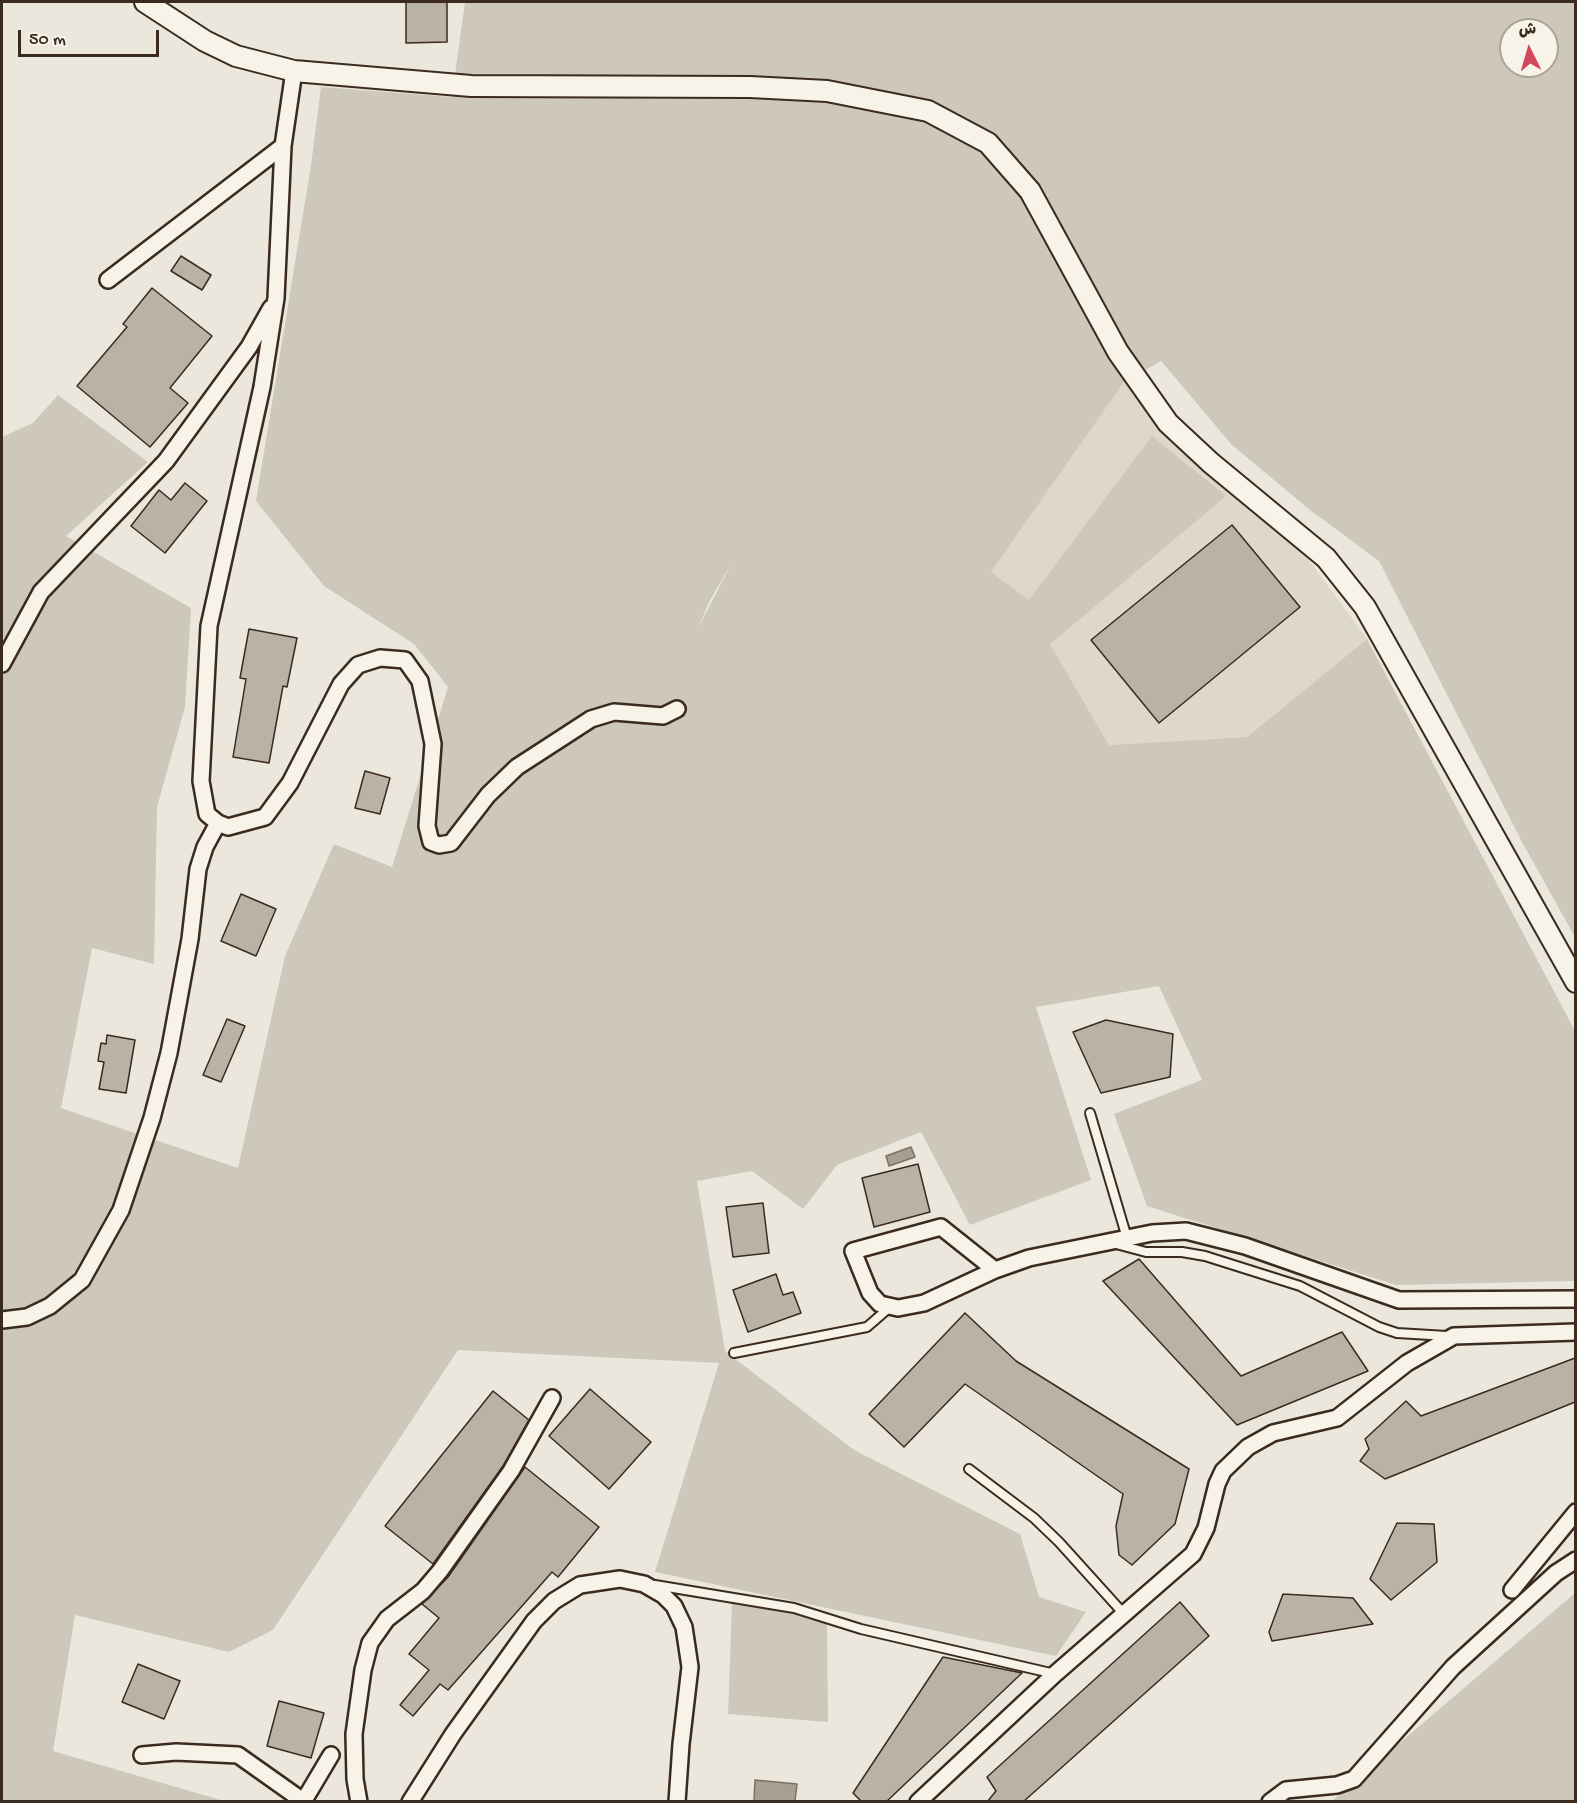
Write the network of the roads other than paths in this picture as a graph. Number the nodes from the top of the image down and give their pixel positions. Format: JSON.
{"nodes":[{"id":1,"x":145,"y":2,"type":"edge"},
{"id":2,"x":294,"y":71,"type":"junction"},
{"id":3,"x":283,"y":146,"type":"junction"},
{"id":4,"x":108,"y":280,"type":"dead end"},
{"id":5,"x":276,"y":298,"type":"junction"},
{"id":6,"x":2,"y":664,"type":"edge"},
{"id":7,"x":677,"y":709,"type":"dead end"},
{"id":8,"x":218,"y":823,"type":"junction"},
{"id":9,"x":1575,"y":982,"type":"edge"},
{"id":10,"x":1090,"y":1113,"type":"dead end"},
{"id":11,"x":1127,"y":1238,"type":"junction"},
{"id":12,"x":1110,"y":1242,"type":"junction"},
{"id":13,"x":995,"y":1270,"type":"junction"},
{"id":14,"x":1575,"y":1299,"type":"edge"},
{"id":15,"x":891,"y":1306,"type":"junction"},
{"id":16,"x":2,"y":1320,"type":"edge"},
{"id":17,"x":1575,"y":1332,"type":"edge"},
{"id":18,"x":1454,"y":1336,"type":"junction"},
{"id":19,"x":734,"y":1353,"type":"dead end"},
{"id":20,"x":552,"y":1398,"type":"dead end"},
{"id":21,"x":969,"y":1469,"type":"dead end"},
{"id":22,"x":1575,"y":1512,"type":"edge"},
{"id":23,"x":1575,"y":1560,"type":"edge"},
{"id":24,"x":644,"y":1584,"type":"junction"},
{"id":25,"x":1512,"y":1590,"type":"dead end"},
{"id":26,"x":1124,"y":1614,"type":"junction"},
{"id":27,"x":1055,"y":1674,"type":"junction"},
{"id":28,"x":142,"y":1755,"type":"dead end"},
{"id":29,"x":331,"y":1755,"type":"dead end"},
{"id":30,"x":303,"y":1801,"type":"edge"},
{"id":31,"x":359,"y":1802,"type":"edge"},
{"id":32,"x":411,"y":1802,"type":"edge"},
{"id":33,"x":677,"y":1802,"type":"edge"},
{"id":34,"x":918,"y":1802,"type":"edge"},
{"id":35,"x":1270,"y":1802,"type":"edge"}],
"edges":[{"from":1,"to":2,"type":"street"},
{"from":2,"to":3,"type":"street"},
{"from":2,"to":9,"type":"street"},
{"from":3,"to":4,"type":"street"},
{"from":3,"to":5,"type":"street"},
{"from":5,"to":6,"type":"street"},
{"from":5,"to":8,"type":"street"},
{"from":7,"to":8,"type":"street"},
{"from":8,"to":16,"type":"street"},
{"from":10,"to":11,"type":"lane"},
{"from":11,"to":12,"type":"street"},
{"from":11,"to":14,"type":"street"},
{"from":12,"to":13,"type":"street"},
{"from":12,"to":18,"type":"lane"},
{"from":13,"to":15,"type":"street"},
{"from":13,"to":15,"type":"street"},
{"from":15,"to":19,"type":"lane"},
{"from":17,"to":18,"type":"street"},
{"from":18,"to":26,"type":"street"},
{"from":20,"to":31,"type":"street"},
{"from":21,"to":26,"type":"lane"},
{"from":22,"to":25,"type":"street"},
{"from":23,"to":35,"type":"street"},
{"from":24,"to":27,"type":"lane"},
{"from":24,"to":32,"type":"street"},
{"from":24,"to":33,"type":"street"},
{"from":26,"to":27,"type":"street"},
{"from":27,"to":34,"type":"street"},
{"from":28,"to":30,"type":"street"},
{"from":29,"to":30,"type":"street"}]}
